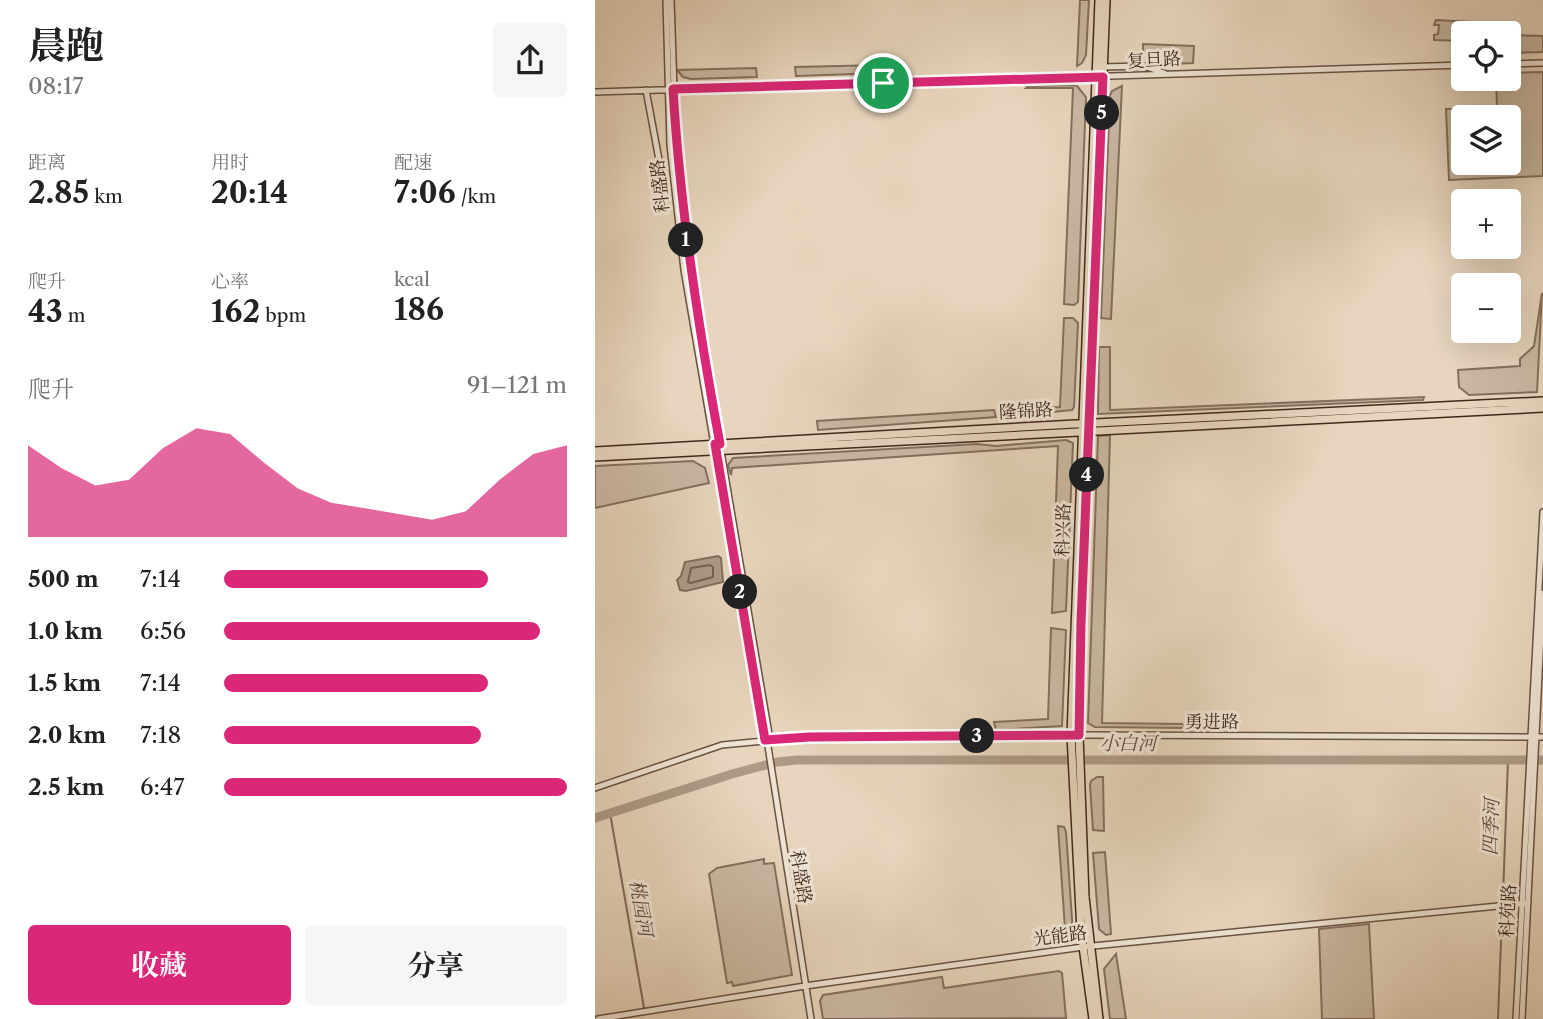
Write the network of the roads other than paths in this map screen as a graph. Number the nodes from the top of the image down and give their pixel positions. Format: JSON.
{"nodes":[{"id":1,"x":666,"y":0,"type":"edge"},
{"id":2,"x":671,"y":0,"type":"edge"},
{"id":3,"x":1099,"y":0,"type":"edge"},
{"id":4,"x":1105,"y":0,"type":"edge"},
{"id":5,"x":1543,"y":63,"type":"edge"},
{"id":6,"x":1521,"y":64,"type":"edge"},
{"id":7,"x":1451,"y":65,"type":"edge"},
{"id":8,"x":1100,"y":67,"type":"junction"},
{"id":9,"x":1167,"y":74,"type":"junction"},
{"id":10,"x":1100,"y":77,"type":"junction"},
{"id":11,"x":646,"y":90,"type":"junction"},
{"id":12,"x":670,"y":90,"type":"junction"},
{"id":13,"x":595,"y":92,"type":"edge"},
{"id":14,"x":665,"y":192,"type":"dead end"},
{"id":15,"x":1543,"y":401,"type":"edge"},
{"id":16,"x":1543,"y":408,"type":"edge"},
{"id":17,"x":1086,"y":427,"type":"junction"},
{"id":18,"x":718,"y":447,"type":"junction"},
{"id":19,"x":595,"y":451,"type":"edge"},
{"id":20,"x":595,"y":457,"type":"edge"},
{"id":21,"x":1543,"y":512,"type":"edge"},
{"id":22,"x":1543,"y":593,"type":"edge"},
{"id":23,"x":1075,"y":735,"type":"junction"},
{"id":24,"x":1529,"y":737,"type":"junction"},
{"id":25,"x":1539,"y":739,"type":"edge"},
{"id":26,"x":767,"y":740,"type":"junction"},
{"id":27,"x":1532,"y":771,"type":"junction"},
{"id":28,"x":595,"y":788,"type":"edge"},
{"id":29,"x":1525,"y":904,"type":"junction"},
{"id":30,"x":1086,"y":947,"type":"junction"},
{"id":31,"x":805,"y":986,"type":"junction"},
{"id":32,"x":598,"y":1019,"type":"edge"},
{"id":33,"x":811,"y":1019,"type":"edge"},
{"id":34,"x":1093,"y":1019,"type":"edge"},
{"id":35,"x":1099,"y":1019,"type":"edge"},
{"id":36,"x":1519,"y":1019,"type":"edge"}],
"edges":[{"from":1,"to":12,"type":"street","name":"科盛路"},
{"from":2,"to":12,"type":"street","name":"科盛路"},
{"from":3,"to":8,"type":"main road","name":"科兴路"},
{"from":4,"to":8,"type":"main road","name":"科兴路"},
{"from":5,"to":6,"type":"street"},
{"from":7,"to":9,"type":"street","name":"复旦路"},
{"from":8,"to":9,"type":"street"},
{"from":8,"to":10,"type":"main road","name":"科兴路"},
{"from":9,"to":10,"type":"street","name":"复旦路"},
{"from":10,"to":12,"type":"street","name":"复旦路"},
{"from":10,"to":17,"type":"main road","name":"科兴路"},
{"from":11,"to":12,"type":"street","name":"复旦路"},
{"from":11,"to":13,"type":"street","name":"复旦路"},
{"from":11,"to":14,"type":"street"},
{"from":12,"to":18,"type":"street","name":"科盛路"},
{"from":15,"to":17,"type":"main road","name":"隆锦路"},
{"from":16,"to":17,"type":"main road","name":"隆锦路"},
{"from":17,"to":18,"type":"main road","name":"隆锦路"},
{"from":17,"to":23,"type":"main road","name":"科兴路"},
{"from":18,"to":19,"type":"main road","name":"隆锦路"},
{"from":18,"to":20,"type":"main road","name":"隆锦路"},
{"from":18,"to":26,"type":"street","name":"科盛路"},
{"from":21,"to":24,"type":"street","name":"科苑路"},
{"from":22,"to":25,"type":"street","name":"科苑路"},
{"from":23,"to":24,"type":"street","name":"勇进路"},
{"from":23,"to":26,"type":"street","name":"勇进路"},
{"from":23,"to":30,"type":"main road","name":"科兴路"},
{"from":24,"to":25,"type":"street","name":"勇进路"},
{"from":24,"to":27,"type":"street","name":"科苑路"},
{"from":25,"to":27,"type":"street","name":"科苑路"},
{"from":26,"to":28,"type":"street","name":"勇进路"},
{"from":26,"to":31,"type":"street","name":"科盛路"},
{"from":27,"to":29,"type":"street","name":"科苑路"},
{"from":29,"to":30,"type":"street","name":"光能路"},
{"from":29,"to":36,"type":"street","name":"科苑路"},
{"from":30,"to":31,"type":"street","name":"光能路"},
{"from":30,"to":34,"type":"main road","name":"科兴路"},
{"from":30,"to":35,"type":"main road","name":"科兴路"},
{"from":31,"to":32,"type":"street","name":"光能路"},
{"from":31,"to":33,"type":"street","name":"科盛路"}]}
